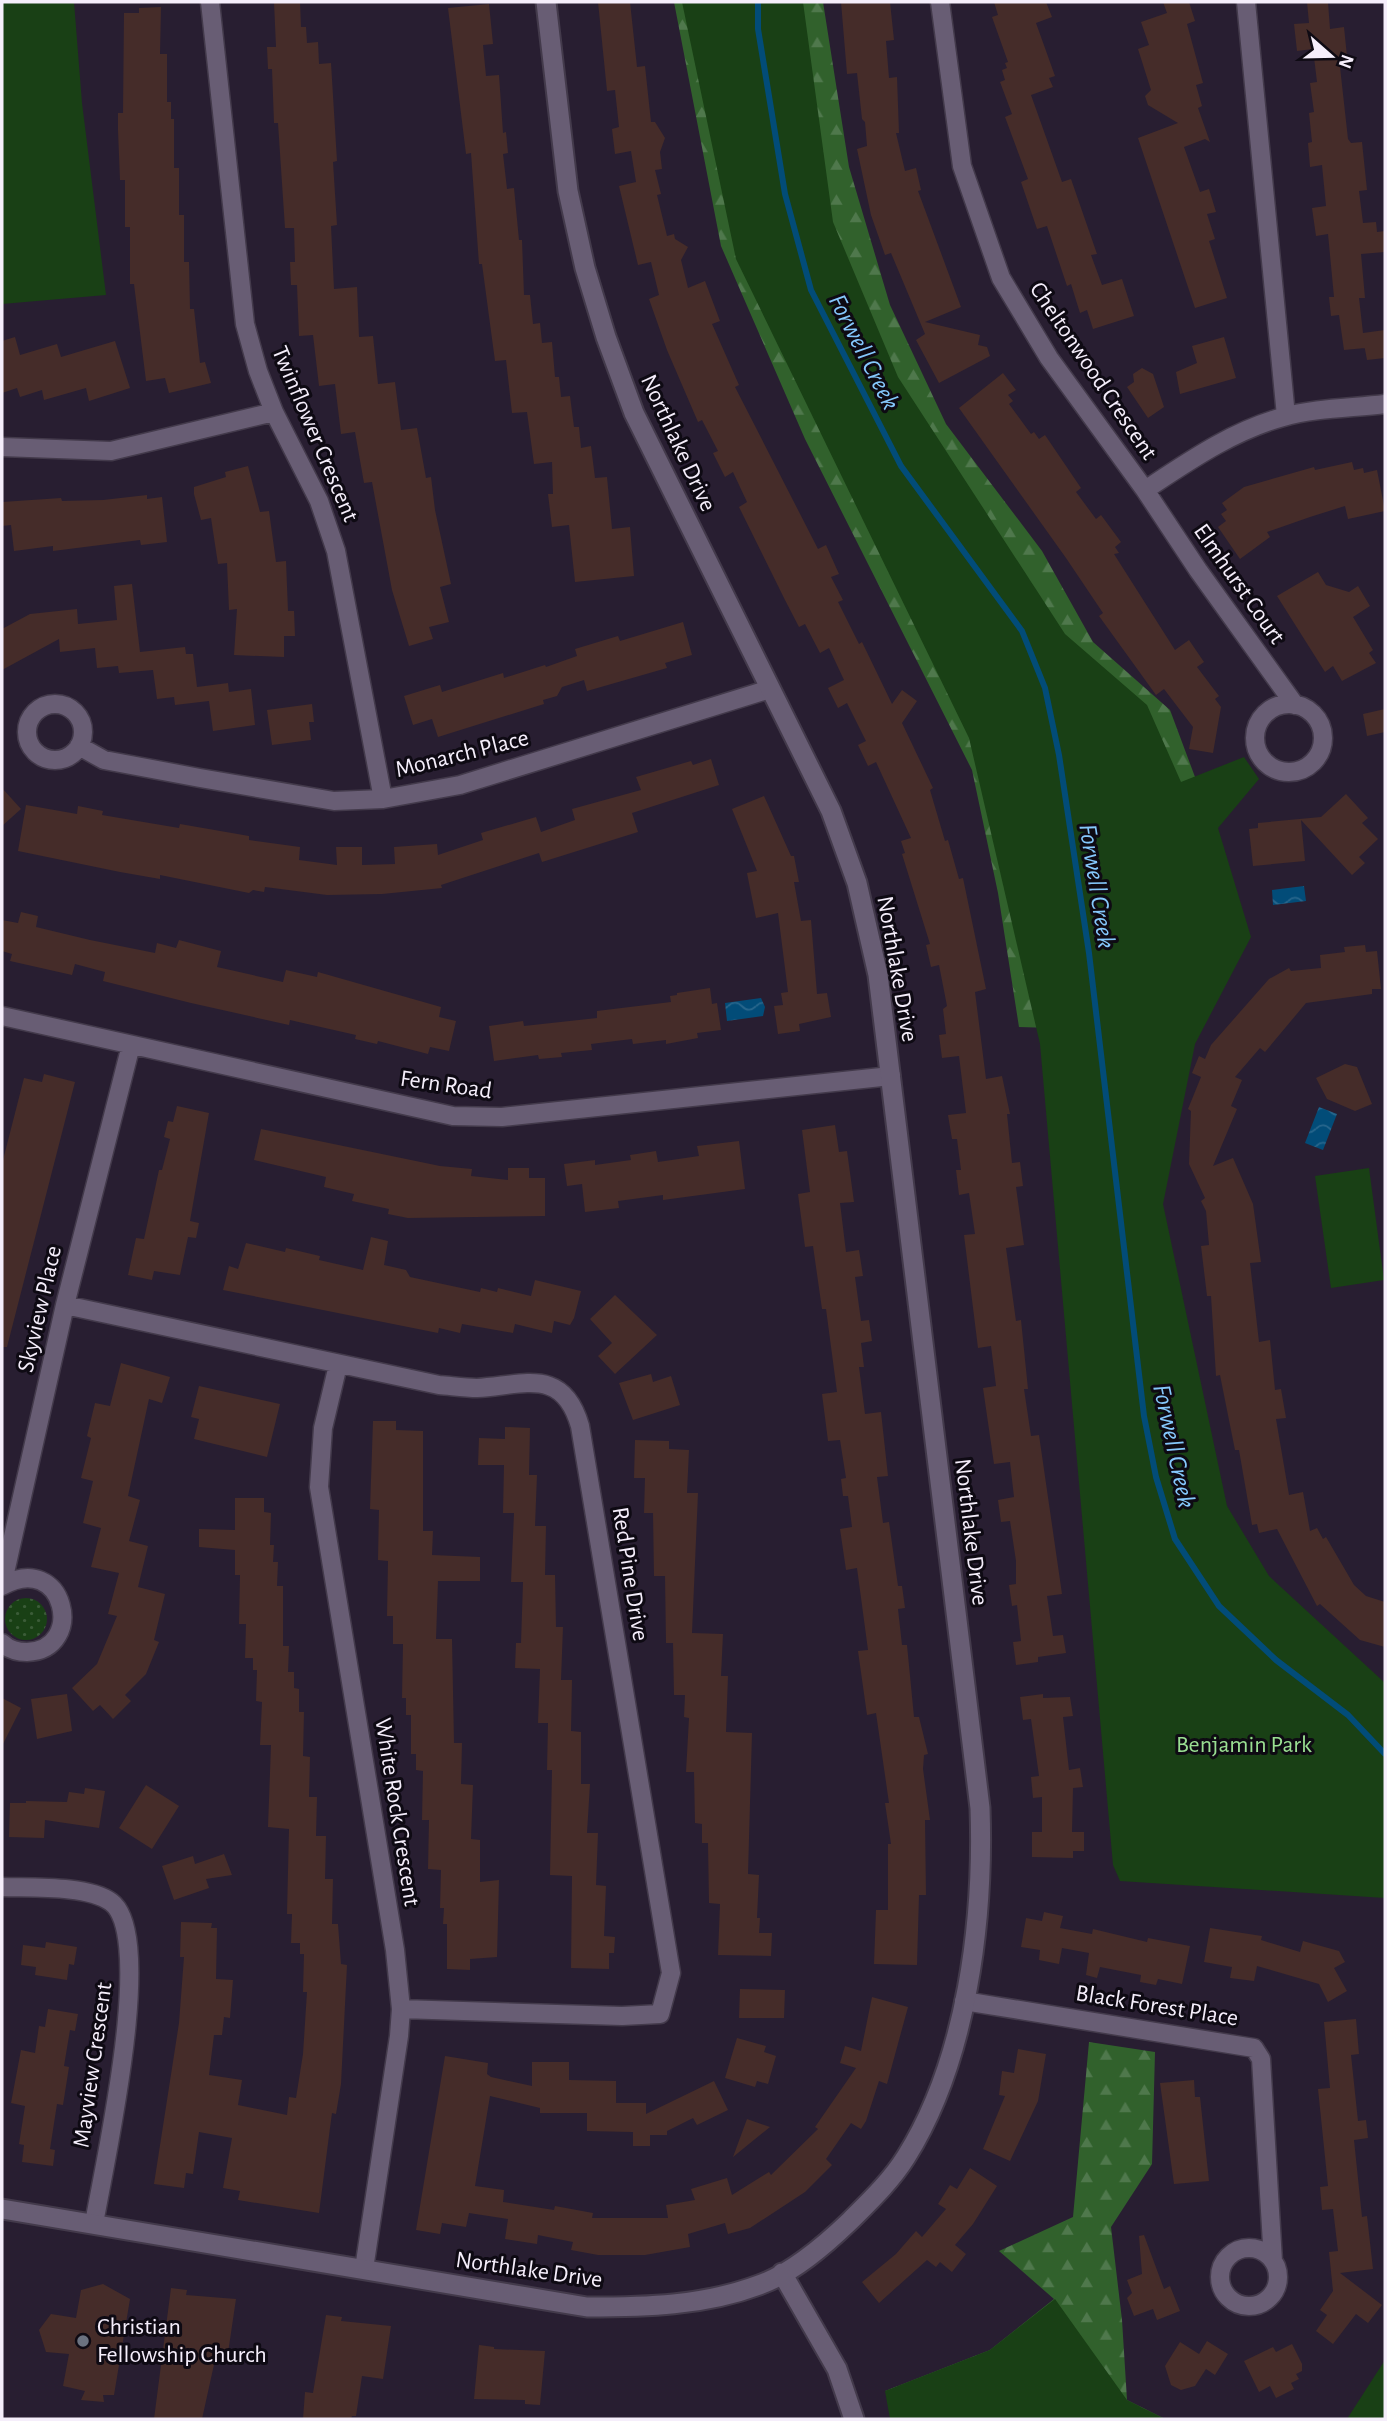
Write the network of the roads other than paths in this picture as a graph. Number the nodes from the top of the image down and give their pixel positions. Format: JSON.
{"nodes":[{"id":1,"x":210,"y":2,"type":"edge"},
{"id":2,"x":546,"y":2,"type":"edge"},
{"id":3,"x":940,"y":2,"type":"edge"},
{"id":4,"x":1246,"y":2,"type":"edge"},
{"id":5,"x":1385,"y":404,"type":"edge"},
{"id":6,"x":274,"y":412,"type":"junction"},
{"id":7,"x":1286,"y":416,"type":"junction"},
{"id":8,"x":2,"y":447,"type":"edge"},
{"id":9,"x":1145,"y":490,"type":"junction"},
{"id":10,"x":770,"y":689,"type":"junction"},
{"id":11,"x":1295,"y":705,"type":"dead end"},
{"id":12,"x":79,"y":746,"type":"dead end"},
{"id":13,"x":383,"y":799,"type":"junction"},
{"id":14,"x":2,"y":1016,"type":"edge"},
{"id":15,"x":131,"y":1045,"type":"junction"},
{"id":16,"x":891,"y":1076,"type":"junction"},
{"id":17,"x":65,"y":1305,"type":"junction"},
{"id":18,"x":338,"y":1365,"type":"junction"},
{"id":19,"x":2,"y":1586,"type":"edge"},
{"id":20,"x":2,"y":1643,"type":"edge"},
{"id":21,"x":2,"y":1887,"type":"edge"},
{"id":22,"x":964,"y":2001,"type":"junction"},
{"id":23,"x":401,"y":2009,"type":"junction"},
{"id":24,"x":2,"y":2210,"type":"edge"},
{"id":25,"x":94,"y":2224,"type":"junction"},
{"id":26,"x":1273,"y":2261,"type":"dead end"},
{"id":27,"x":364,"y":2269,"type":"junction"},
{"id":28,"x":782,"y":2273,"type":"junction"},
{"id":29,"x":854,"y":2419,"type":"edge"}],
"edges":[{"from":1,"to":6,"type":"street","name":"Twinflower Crescent"},
{"from":2,"to":10,"type":"street","name":"Northlake Drive"},
{"from":3,"to":9,"type":"street","name":"Cheltonwood Crescent"},
{"from":4,"to":7,"type":"street"},
{"from":5,"to":7,"type":"street","name":"Cheltonwood Crescent"},
{"from":6,"to":8,"type":"street"},
{"from":6,"to":13,"type":"street","name":"Twinflower Crescent"},
{"from":7,"to":9,"type":"street","name":"Cheltonwood Crescent"},
{"from":9,"to":11,"type":"street","name":"Elmhurst Court"},
{"from":10,"to":13,"type":"street","name":"Monarch Place"},
{"from":10,"to":16,"type":"street","name":"Northlake Drive"},
{"from":12,"to":13,"type":"street","name":"Monarch Place"},
{"from":14,"to":15,"type":"street","name":"Fern Road"},
{"from":15,"to":16,"type":"street","name":"Fern Road"},
{"from":15,"to":17,"type":"street","name":"Skyview Place"},
{"from":16,"to":22,"type":"street","name":"Northlake Drive"},
{"from":17,"to":18,"type":"street","name":"Red Pine Drive"},
{"from":17,"to":19,"type":"street","name":"Skyview Place"},
{"from":18,"to":23,"type":"street","name":"White Rock Crescent"},
{"from":18,"to":23,"type":"street","name":"Red Pine Drive"},
{"from":19,"to":20,"type":"street","name":"Skyview Place"},
{"from":21,"to":25,"type":"street","name":"Mayview Crescent"},
{"from":22,"to":26,"type":"street","name":"Black Forest Place"},
{"from":22,"to":28,"type":"street","name":"Northlake Drive"},
{"from":23,"to":27,"type":"street","name":"White Rock Crescent"},
{"from":24,"to":25,"type":"street","name":"Northlake Drive"},
{"from":25,"to":27,"type":"street","name":"Northlake Drive"},
{"from":27,"to":28,"type":"street","name":"Northlake Drive"},
{"from":28,"to":29,"type":"street"}]}
